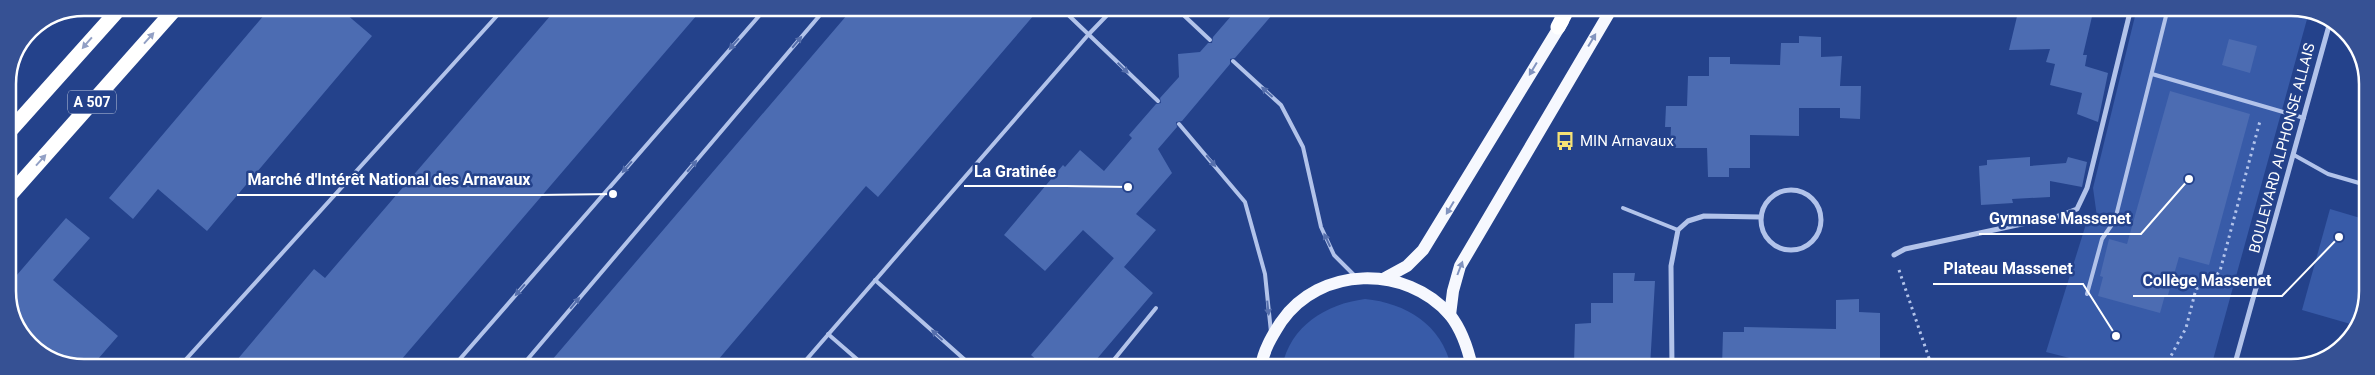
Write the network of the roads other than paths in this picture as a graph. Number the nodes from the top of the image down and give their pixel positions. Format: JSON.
{"nodes":[{"id":1,"x":113,"y":16,"type":"edge"},
{"id":2,"x":169,"y":16,"type":"edge"},
{"id":3,"x":497,"y":16,"type":"edge"},
{"id":4,"x":759,"y":16,"type":"edge"},
{"id":5,"x":819,"y":16,"type":"edge"},
{"id":6,"x":1069,"y":16,"type":"edge"},
{"id":7,"x":1106,"y":16,"type":"edge"},
{"id":8,"x":1184,"y":16,"type":"edge"},
{"id":9,"x":1564,"y":16,"type":"edge"},
{"id":10,"x":1607,"y":16,"type":"edge"},
{"id":11,"x":2129,"y":16,"type":"edge"},
{"id":12,"x":2166,"y":16,"type":"edge"},
{"id":13,"x":1558,"y":27,"type":"joint"},
{"id":14,"x":2328,"y":28,"type":"edge"},
{"id":15,"x":1088,"y":35,"type":"junction"},
{"id":16,"x":1210,"y":40,"type":"dead end"},
{"id":17,"x":1232,"y":61,"type":"dead end"},
{"id":18,"x":2152,"y":74,"type":"junction"},
{"id":19,"x":1158,"y":101,"type":"dead end"},
{"id":20,"x":2304,"y":118,"type":"junction"},
{"id":21,"x":16,"y":124,"type":"edge"},
{"id":22,"x":1179,"y":124,"type":"dead end"},
{"id":23,"x":2294,"y":155,"type":"junction"},
{"id":24,"x":2359,"y":183,"type":"edge"},
{"id":25,"x":16,"y":188,"type":"edge"},
{"id":26,"x":1623,"y":208,"type":"dead end"},
{"id":27,"x":1760,"y":217,"type":"junction"},
{"id":28,"x":1678,"y":230,"type":"junction"},
{"id":29,"x":1894,"y":255,"type":"road end"},
{"id":30,"x":1357,"y":278,"type":"junction"},
{"id":31,"x":1385,"y":278,"type":"junction"},
{"id":32,"x":876,"y":280,"type":"junction"},
{"id":33,"x":2087,"y":294,"type":"dead end"},
{"id":34,"x":1156,"y":308,"type":"dead end"},
{"id":35,"x":1450,"y":315,"type":"junction"},
{"id":36,"x":828,"y":334,"type":"junction"},
{"id":37,"x":1271,"y":337,"type":"junction"},
{"id":38,"x":186,"y":359,"type":"edge"},
{"id":39,"x":460,"y":359,"type":"edge"},
{"id":40,"x":528,"y":359,"type":"edge"},
{"id":41,"x":807,"y":359,"type":"edge"},
{"id":42,"x":857,"y":359,"type":"edge"},
{"id":43,"x":965,"y":359,"type":"edge"},
{"id":44,"x":1115,"y":359,"type":"edge"},
{"id":45,"x":1264,"y":359,"type":"edge"},
{"id":46,"x":1470,"y":359,"type":"edge"},
{"id":47,"x":1672,"y":359,"type":"edge"},
{"id":48,"x":2237,"y":359,"type":"edge"}],
"edges":[{"from":1,"to":21,"type":"highway","number":"A 507","one_way":true},
{"from":25,"to":2,"type":"highway","number":"A 507","one_way":true},
{"from":3,"to":38,"type":"lane"},
{"from":4,"to":39,"type":"lane","one_way":true},
{"from":40,"to":5,"type":"lane","one_way":true},
{"from":6,"to":15,"type":"lane"},
{"from":7,"to":15,"type":"lane"},
{"from":8,"to":16,"type":"lane"},
{"from":9,"to":13,"type":"highway"},
{"from":35,"to":10,"type":"main road","one_way":true},
{"from":11,"to":29,"type":"street"},
{"from":12,"to":18,"type":"lane"},
{"from":13,"to":31,"type":"main road","one_way":true},
{"from":14,"to":20,"type":"street","name":"BOULEVARD ALPHONSE ALLAIS"},
{"from":15,"to":19,"type":"lane","one_way":true},
{"from":15,"to":32,"type":"lane"},
{"from":30,"to":17,"type":"lane","one_way":true},
{"from":18,"to":20,"type":"lane"},
{"from":18,"to":33,"type":"lane"},
{"from":20,"to":23,"type":"street","name":"BOULEVARD ALPHONSE ALLAIS"},
{"from":22,"to":37,"type":"lane","one_way":true},
{"from":23,"to":24,"type":"lane"},
{"from":23,"to":48,"type":"street","name":"BOULEVARD ALPHONSE ALLAIS"},
{"from":26,"to":28,"type":"lane"},
{"from":27,"to":27,"type":"street"},
{"from":27,"to":28,"type":"street"},
{"from":28,"to":47,"type":"street"},
{"from":30,"to":31,"type":"main road"},
{"from":30,"to":37,"type":"main road"},
{"from":31,"to":35,"type":"main road"},
{"from":32,"to":36,"type":"lane"},
{"from":43,"to":32,"type":"lane","one_way":true},
{"from":34,"to":44,"type":"lane"},
{"from":35,"to":46,"type":"main road"},
{"from":36,"to":41,"type":"lane"},
{"from":36,"to":42,"type":"lane"},
{"from":37,"to":45,"type":"main road"}]}
